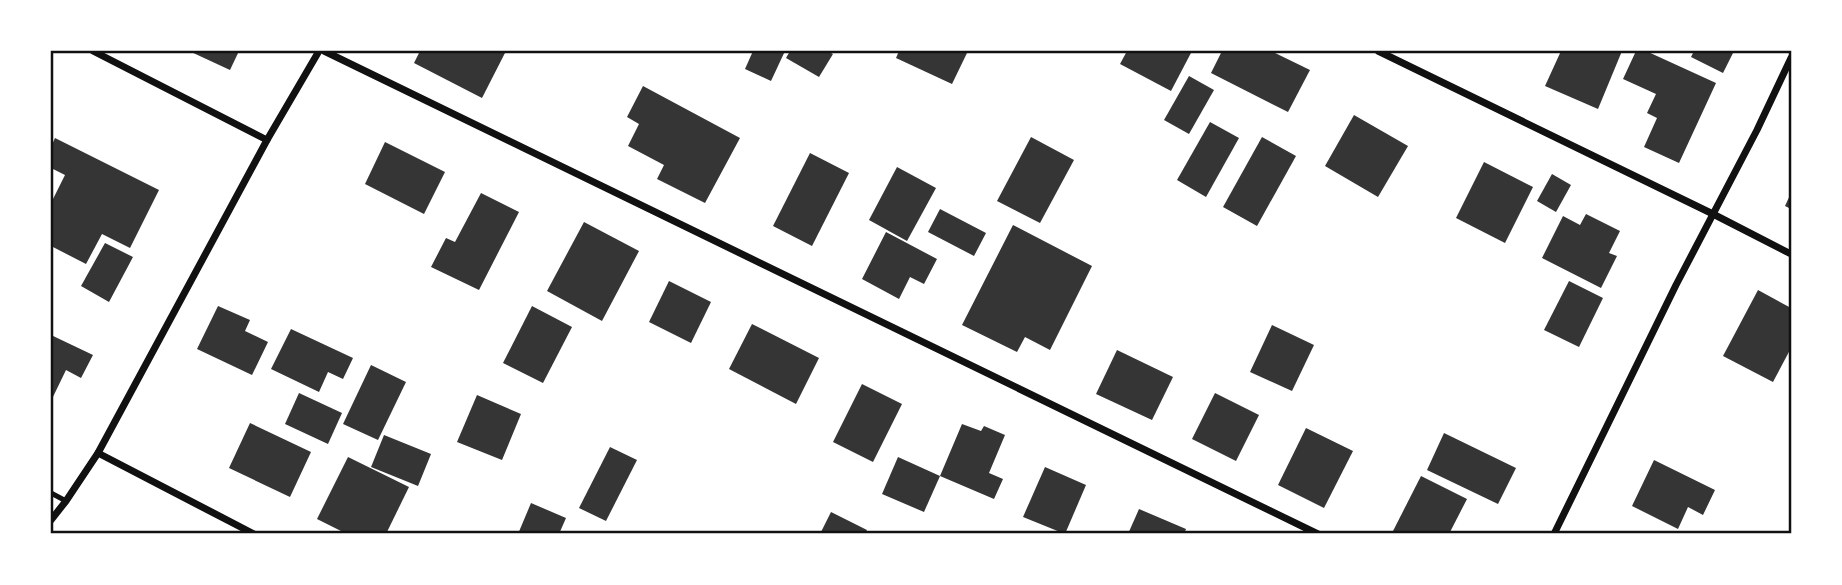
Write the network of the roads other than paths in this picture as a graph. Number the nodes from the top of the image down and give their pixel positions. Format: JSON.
{"nodes":[{"id":1,"x":93,"y":51,"type":"edge"},
{"id":2,"x":321,"y":51,"type":"edge"},
{"id":3,"x":1378,"y":51,"type":"edge"},
{"id":4,"x":1791,"y":58,"type":"edge"},
{"id":5,"x":267,"y":140,"type":"junction"},
{"id":6,"x":1713,"y":214,"type":"junction"},
{"id":7,"x":1791,"y":254,"type":"edge"},
{"id":8,"x":98,"y":453,"type":"junction"},
{"id":9,"x":51,"y":493,"type":"edge"},
{"id":10,"x":66,"y":501,"type":"junction"},
{"id":11,"x":51,"y":520,"type":"edge"},
{"id":12,"x":254,"y":534,"type":"edge"},
{"id":13,"x":1318,"y":534,"type":"edge"},
{"id":14,"x":1554,"y":534,"type":"edge"}],
"edges":[{"from":1,"to":5,"type":"street"},
{"from":2,"to":5,"type":"street"},
{"from":2,"to":13,"type":"street"},
{"from":3,"to":6,"type":"street"},
{"from":4,"to":6,"type":"street"},
{"from":5,"to":8,"type":"street"},
{"from":6,"to":7,"type":"street"},
{"from":6,"to":14,"type":"street"},
{"from":8,"to":10,"type":"street"},
{"from":8,"to":12,"type":"street"},
{"from":9,"to":10,"type":"lane"},
{"from":10,"to":11,"type":"street"}]}
